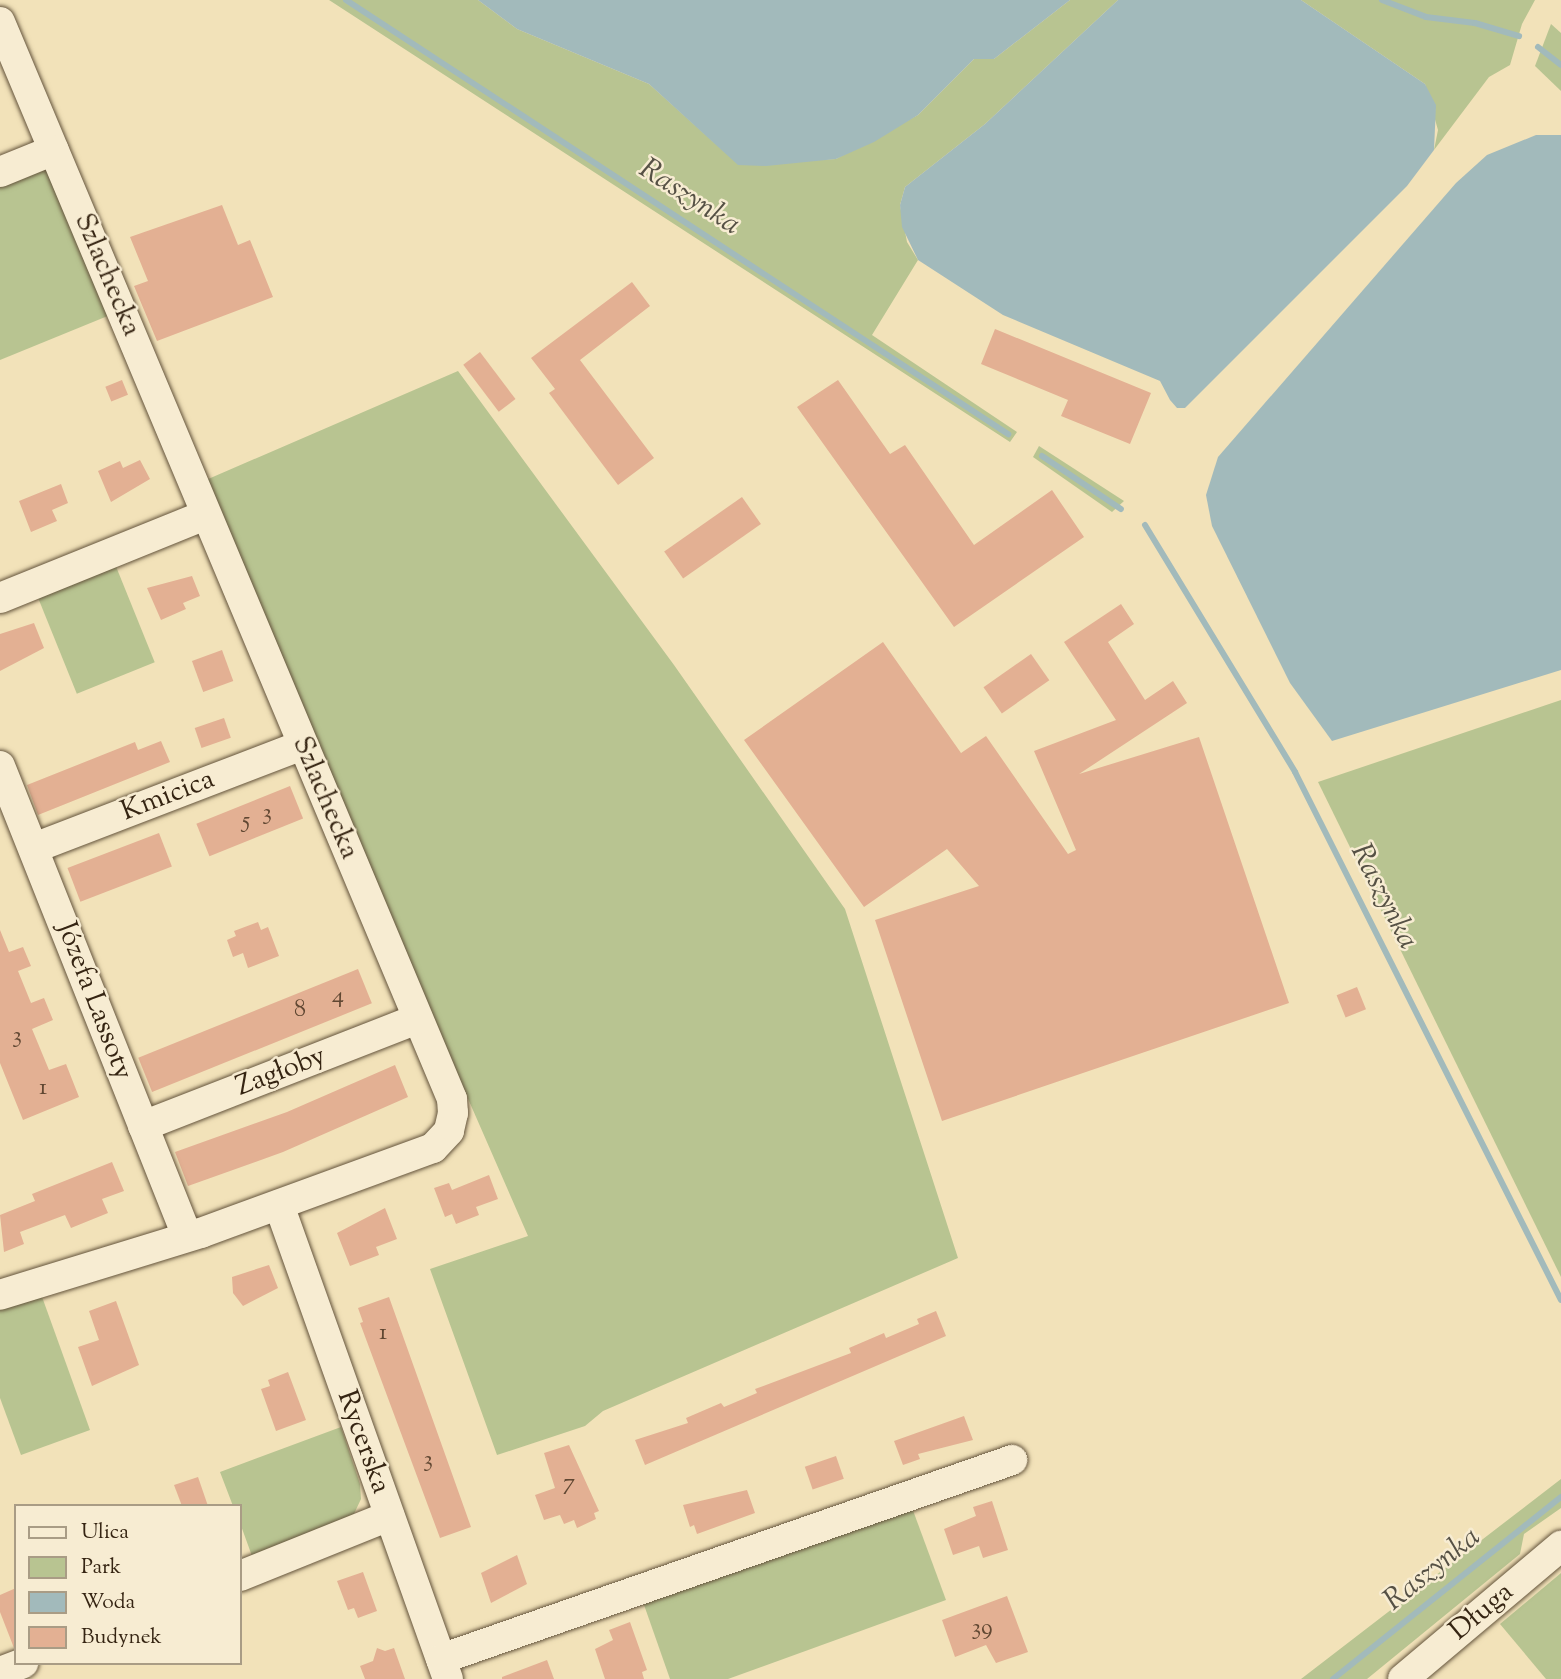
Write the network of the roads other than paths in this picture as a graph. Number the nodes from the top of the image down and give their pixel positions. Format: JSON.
{"nodes":[{"id":1,"x":0,"y":22,"type":"edge"},
{"id":2,"x":54,"y":150,"type":"junction"},
{"id":3,"x":0,"y":172,"type":"edge"},
{"id":4,"x":205,"y":515,"type":"junction"},
{"id":5,"x":0,"y":598,"type":"edge"},
{"id":6,"x":302,"y":745,"type":"junction"},
{"id":7,"x":0,"y":766,"type":"edge"},
{"id":8,"x":34,"y":848,"type":"junction"},
{"id":9,"x":418,"y":1019,"type":"junction"},
{"id":10,"x":143,"y":1126,"type":"junction"},
{"id":11,"x":279,"y":1205,"type":"junction"},
{"id":12,"x":187,"y":1236,"type":"junction"},
{"id":13,"x":0,"y":1295,"type":"edge"},
{"id":14,"x":1012,"y":1460,"type":"dead end"},
{"id":15,"x":389,"y":1516,"type":"junction"},
{"id":16,"x":1561,"y":1546,"type":"edge"},
{"id":17,"x":242,"y":1575,"type":"edge"},
{"id":18,"x":18,"y":1665,"type":"edge"},
{"id":19,"x":444,"y":1669,"type":"edge"},
{"id":20,"x":0,"y":1672,"type":"edge"},
{"id":21,"x":1403,"y":1679,"type":"edge"}],
"edges":[{"from":1,"to":2,"type":"street","name":"Szlachecka"},
{"from":2,"to":3,"type":"street"},
{"from":2,"to":4,"type":"street","name":"Szlachecka"},
{"from":4,"to":5,"type":"street"},
{"from":4,"to":6,"type":"street","name":"Szlachecka"},
{"from":6,"to":8,"type":"street","name":"Kmicica"},
{"from":6,"to":9,"type":"street","name":"Szlachecka"},
{"from":7,"to":8,"type":"street","name":"Józefa Lassoty"},
{"from":8,"to":10,"type":"street","name":"Józefa Lassoty"},
{"from":9,"to":10,"type":"street","name":"Zagłoby"},
{"from":9,"to":11,"type":"street","name":"Szlachecka"},
{"from":10,"to":12,"type":"street","name":"Józefa Lassoty"},
{"from":11,"to":12,"type":"street","name":"Szlachecka"},
{"from":11,"to":15,"type":"street","name":"Rycerska"},
{"from":12,"to":13,"type":"street","name":"Szlachecka"},
{"from":14,"to":19,"type":"street"},
{"from":15,"to":17,"type":"street"},
{"from":15,"to":19,"type":"street","name":"Rycerska"},
{"from":16,"to":21,"type":"street","name":"Długa"},
{"from":18,"to":20,"type":"street"}]}
